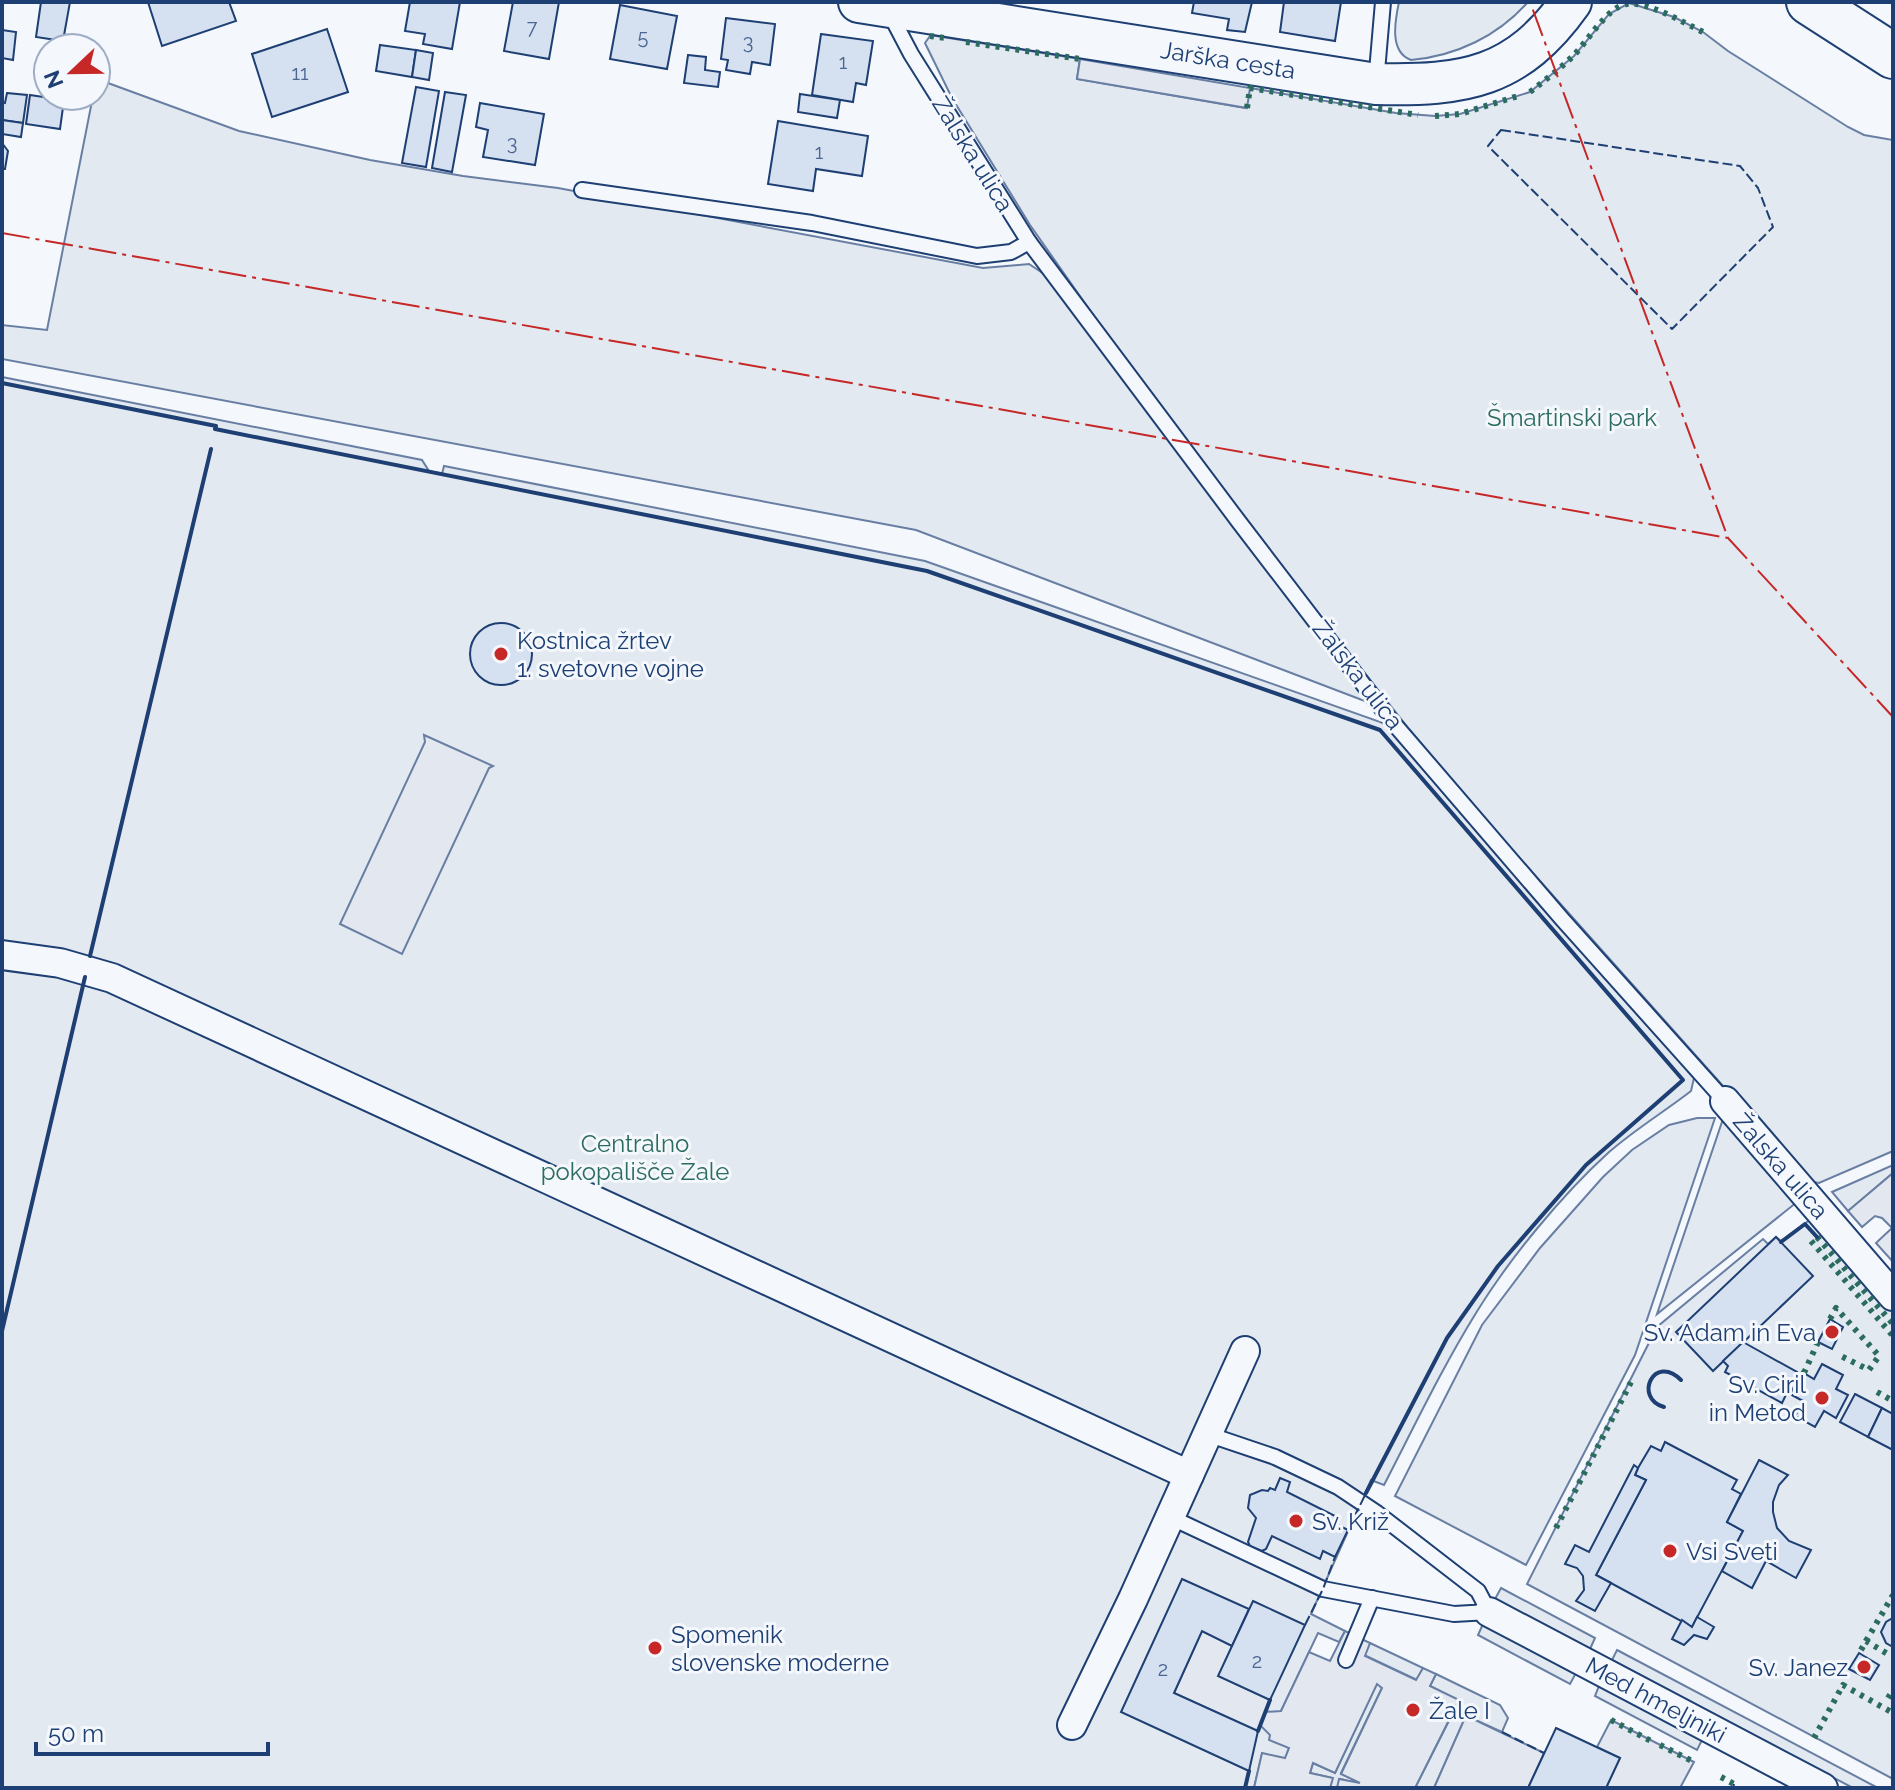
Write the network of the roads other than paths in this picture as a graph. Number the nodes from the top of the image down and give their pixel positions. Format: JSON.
{"nodes":[{"id":1,"x":1383,"y":2,"type":"edge"},
{"id":2,"x":1571,"y":2,"type":"edge"},
{"id":3,"x":1809,"y":2,"type":"edge"},
{"id":4,"x":876,"y":3,"type":"edge"},
{"id":5,"x":1893,"y":56,"type":"edge"},
{"id":6,"x":1376,"y":84,"type":"junction"},
{"id":7,"x":582,"y":190,"type":"dead end"},
{"id":8,"x":1029,"y":242,"type":"junction"},
{"id":9,"x":2,"y":955,"type":"edge"},
{"id":10,"x":1725,"y":1101,"type":"joint"},
{"id":11,"x":1893,"y":1296,"type":"edge"},
{"id":12,"x":1245,"y":1351,"type":"dead end"},
{"id":13,"x":1207,"y":1434,"type":"junction"},
{"id":14,"x":1189,"y":1475,"type":"junction"},
{"id":15,"x":1170,"y":1517,"type":"junction"},
{"id":16,"x":1372,"y":1598,"type":"junction"},
{"id":17,"x":1489,"y":1612,"type":"junction"},
{"id":18,"x":1346,"y":1660,"type":"dead end"},
{"id":19,"x":1072,"y":1725,"type":"dead end"},
{"id":20,"x":1823,"y":1788,"type":"edge"}],
"edges":[{"from":1,"to":6,"type":"lane"},
{"from":2,"to":6,"type":"street","name":"Jarška cesta"},
{"from":3,"to":5,"type":"main road"},
{"from":4,"to":6,"type":"street","name":"Jarška cesta"},
{"from":4,"to":8,"type":"lane","name":"Žalska ulica"},
{"from":7,"to":8,"type":"lane"},
{"from":8,"to":10,"type":"lane","name":"Žalska ulica"},
{"from":9,"to":14,"type":"street"},
{"from":10,"to":11,"type":"street","name":"Žalska ulica"},
{"from":12,"to":13,"type":"street"},
{"from":13,"to":14,"type":"street"},
{"from":13,"to":17,"type":"lane","name":"Med hmeljniki"},
{"from":14,"to":15,"type":"street"},
{"from":15,"to":16,"type":"lane","name":"Med hmeljniki"},
{"from":15,"to":19,"type":"street"},
{"from":16,"to":17,"type":"lane","name":"Med hmeljniki"},
{"from":16,"to":18,"type":"lane"},
{"from":17,"to":20,"type":"street","name":"Med hmeljniki"}]}
